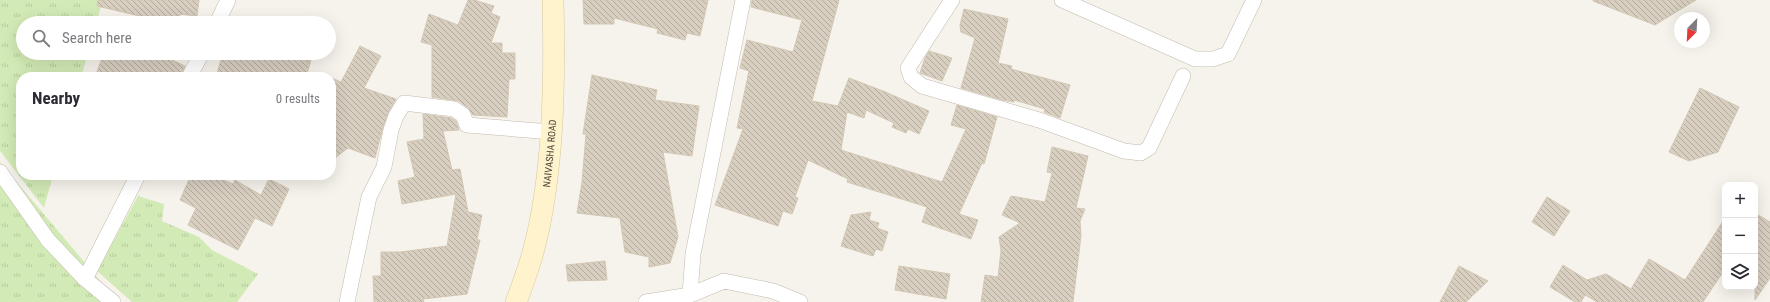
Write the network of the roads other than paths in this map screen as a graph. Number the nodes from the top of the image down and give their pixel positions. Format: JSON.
{"nodes":[{"id":1,"x":228,"y":0,"type":"edge"},
{"id":2,"x":553,"y":0,"type":"edge"},
{"id":3,"x":743,"y":0,"type":"edge"},
{"id":4,"x":952,"y":0,"type":"edge"},
{"id":5,"x":1062,"y":0,"type":"edge"},
{"id":6,"x":1254,"y":0,"type":"edge"},
{"id":7,"x":220,"y":16,"type":"edge"},
{"id":8,"x":198,"y":60,"type":"edge"},
{"id":9,"x":192,"y":72,"type":"edge"},
{"id":10,"x":1183,"y":76,"type":"dead end"},
{"id":11,"x":551,"y":132,"type":"junction"},
{"id":12,"x":0,"y":172,"type":"edge"},
{"id":13,"x":135,"y":180,"type":"edge"},
{"id":14,"x":85,"y":278,"type":"junction"},
{"id":15,"x":690,"y":295,"type":"junction"},
{"id":16,"x":113,"y":302,"type":"edge"},
{"id":17,"x":347,"y":302,"type":"edge"},
{"id":18,"x":516,"y":302,"type":"edge"},
{"id":19,"x":646,"y":302,"type":"edge"},
{"id":20,"x":800,"y":302,"type":"edge"}],
"edges":[{"from":1,"to":7,"type":"street"},
{"from":2,"to":11,"type":"main road","name":"NAIVASHA ROAD"},
{"from":3,"to":15,"type":"street"},
{"from":4,"to":10,"type":"street"},
{"from":5,"to":6,"type":"street"},
{"from":8,"to":9,"type":"street"},
{"from":11,"to":17,"type":"street"},
{"from":11,"to":18,"type":"main road","name":"NAIVASHA ROAD"},
{"from":12,"to":14,"type":"street"},
{"from":13,"to":14,"type":"street"},
{"from":14,"to":16,"type":"street"},
{"from":15,"to":19,"type":"street"},
{"from":15,"to":20,"type":"street"}]}
